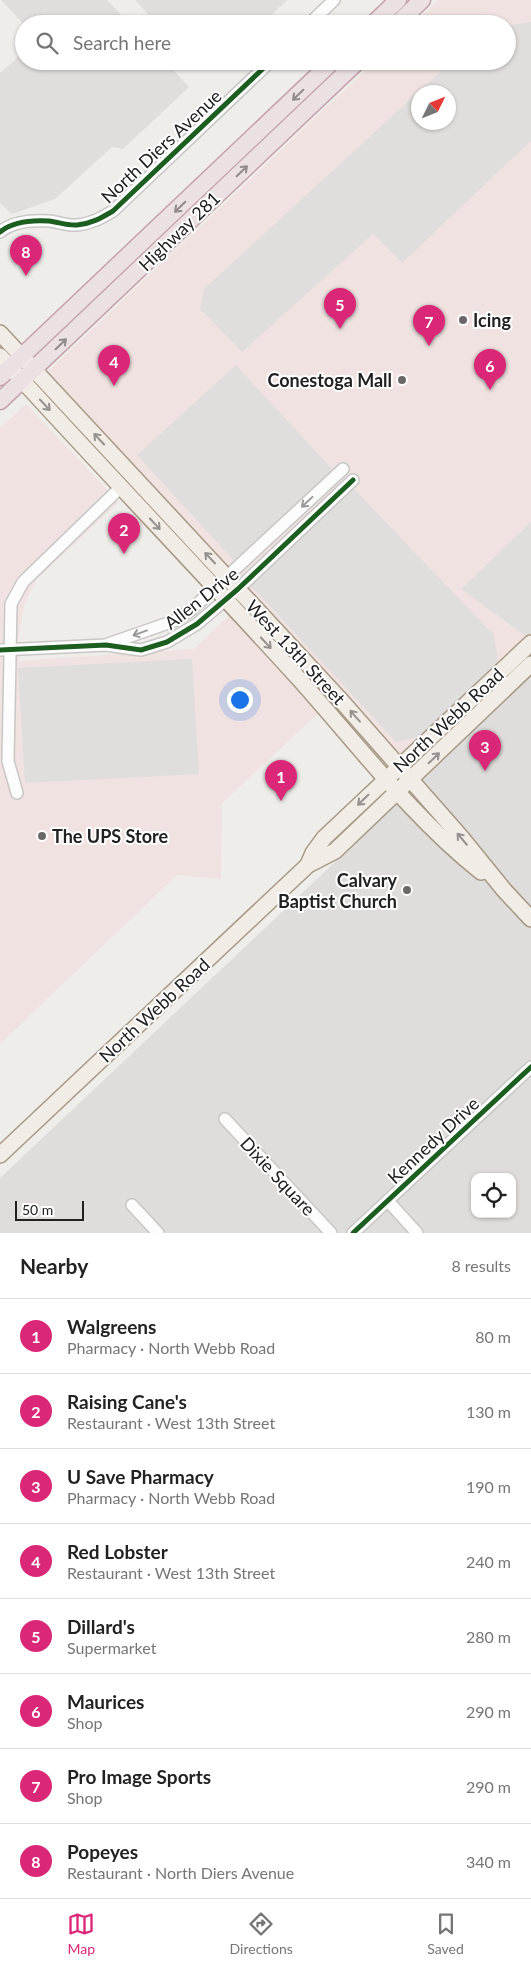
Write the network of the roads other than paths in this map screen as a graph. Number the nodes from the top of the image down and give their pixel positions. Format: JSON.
{"nodes":[{"id":1,"x":334,"y":0,"type":"edge"},
{"id":2,"x":398,"y":0,"type":"edge"},
{"id":3,"x":422,"y":0,"type":"edge"},
{"id":4,"x":318,"y":15,"type":"edge"},
{"id":5,"x":382,"y":15,"type":"edge"},
{"id":6,"x":406,"y":15,"type":"edge"},
{"id":7,"x":262,"y":70,"type":"edge"},
{"id":8,"x":323,"y":70,"type":"edge"},
{"id":9,"x":349,"y":70,"type":"edge"},
{"id":10,"x":0,"y":232,"type":"edge"},
{"id":11,"x":0,"y":333,"type":"edge"},
{"id":12,"x":8,"y":364,"type":"edge"},
{"id":13,"x":28,"y":375,"type":"junction"},
{"id":14,"x":0,"y":401,"type":"edge"},
{"id":15,"x":343,"y":469,"type":"dead end"},
{"id":16,"x":353,"y":480,"type":"dead end"},
{"id":17,"x":120,"y":487,"type":"junction"},
{"id":18,"x":227,"y":576,"type":"junction"},
{"id":19,"x":214,"y":588,"type":"junction"},
{"id":20,"x":238,"y":589,"type":"junction"},
{"id":21,"x":225,"y":600,"type":"junction"},
{"id":22,"x":531,"y":643,"type":"edge"},
{"id":23,"x":106,"y":645,"type":"junction"},
{"id":24,"x":5,"y":650,"type":"edge"},
{"id":25,"x":531,"y":664,"type":"edge"},
{"id":26,"x":399,"y":766,"type":"junction"},
{"id":27,"x":386,"y":778,"type":"junction"},
{"id":28,"x":410,"y":780,"type":"junction"},
{"id":29,"x":398,"y":791,"type":"junction"},
{"id":30,"x":17,"y":793,"type":"dead end"},
{"id":31,"x":308,"y":865,"type":"junction"},
{"id":32,"x":504,"y":890,"type":"junction"},
{"id":33,"x":531,"y":918,"type":"edge"},
{"id":34,"x":531,"y":1067,"type":"edge"},
{"id":35,"x":225,"y":1119,"type":"dead end"},
{"id":36,"x":0,"y":1155,"type":"edge"},
{"id":37,"x":388,"y":1201,"type":"junction"},
{"id":38,"x":132,"y":1205,"type":"dead end"},
{"id":39,"x":158,"y":1233,"type":"edge"},
{"id":40,"x":331,"y":1233,"type":"edge"},
{"id":41,"x":353,"y":1233,"type":"edge"},
{"id":42,"x":417,"y":1233,"type":"edge"}],
"edges":[{"from":1,"to":4,"type":"street"},
{"from":2,"to":5,"type":"highway"},
{"from":3,"to":6,"type":"highway"},
{"from":7,"to":10,"type":"street","name":"North Diers Avenue"},
{"from":8,"to":12,"type":"highway","name":"Highway 281","one_way":true},
{"from":13,"to":9,"type":"highway","name":"Highway 281","one_way":true},
{"from":11,"to":12,"type":"main road","name":"West 13th Street"},
{"from":12,"to":13,"type":"main road","name":"West 13th Street"},
{"from":13,"to":14,"type":"highway","name":"Highway 281"},
{"from":13,"to":17,"type":"main road","name":"West 13th Street","one_way":true},
{"from":18,"to":13,"type":"main road","name":"West 13th Street","one_way":true},
{"from":15,"to":18,"type":"street","name":"Allen Drive","one_way":true},
{"from":16,"to":20,"type":"street","name":"Allen Drive"},
{"from":17,"to":19,"type":"main road","name":"West 13th Street","one_way":true},
{"from":17,"to":24,"type":"street"},
{"from":18,"to":19,"type":"street","name":"Allen Drive"},
{"from":18,"to":20,"type":"main road","name":"West 13th Street"},
{"from":19,"to":21,"type":"main road","name":"West 13th Street"},
{"from":19,"to":23,"type":"street","name":"Allen Drive","one_way":true},
{"from":20,"to":21,"type":"street","name":"Allen Drive"},
{"from":26,"to":20,"type":"main road","name":"West 13th Street","one_way":true},
{"from":21,"to":23,"type":"street","name":"Allen Drive"},
{"from":21,"to":27,"type":"main road","name":"West 13th Street","one_way":true},
{"from":22,"to":26,"type":"main road","name":"North Webb Road"},
{"from":23,"to":24,"type":"street","name":"Allen Drive"},
{"from":24,"to":30,"type":"street"},
{"from":28,"to":25,"type":"main road","name":"North Webb Road","one_way":true},
{"from":26,"to":27,"type":"main road","name":"North Webb Road"},
{"from":26,"to":28,"type":"main road","name":"West 13th Street"},
{"from":27,"to":29,"type":"main road","name":"West 13th Street"},
{"from":27,"to":31,"type":"main road","name":"North Webb Road","one_way":true},
{"from":28,"to":29,"type":"main road","name":"North Webb Road"},
{"from":32,"to":28,"type":"main road","name":"West 13th Street","one_way":true},
{"from":29,"to":31,"type":"main road","name":"North Webb Road"},
{"from":29,"to":32,"type":"main road","name":"West 13th Street"},
{"from":31,"to":36,"type":"main road","name":"North Webb Road"},
{"from":32,"to":33,"type":"main road","name":"West 13th Street"},
{"from":34,"to":37,"type":"street","name":"Kennedy Drive"},
{"from":35,"to":40,"type":"street","name":"Dixie Square"},
{"from":37,"to":41,"type":"street","name":"Kennedy Drive"},
{"from":37,"to":42,"type":"street"},
{"from":38,"to":39,"type":"street"}]}
